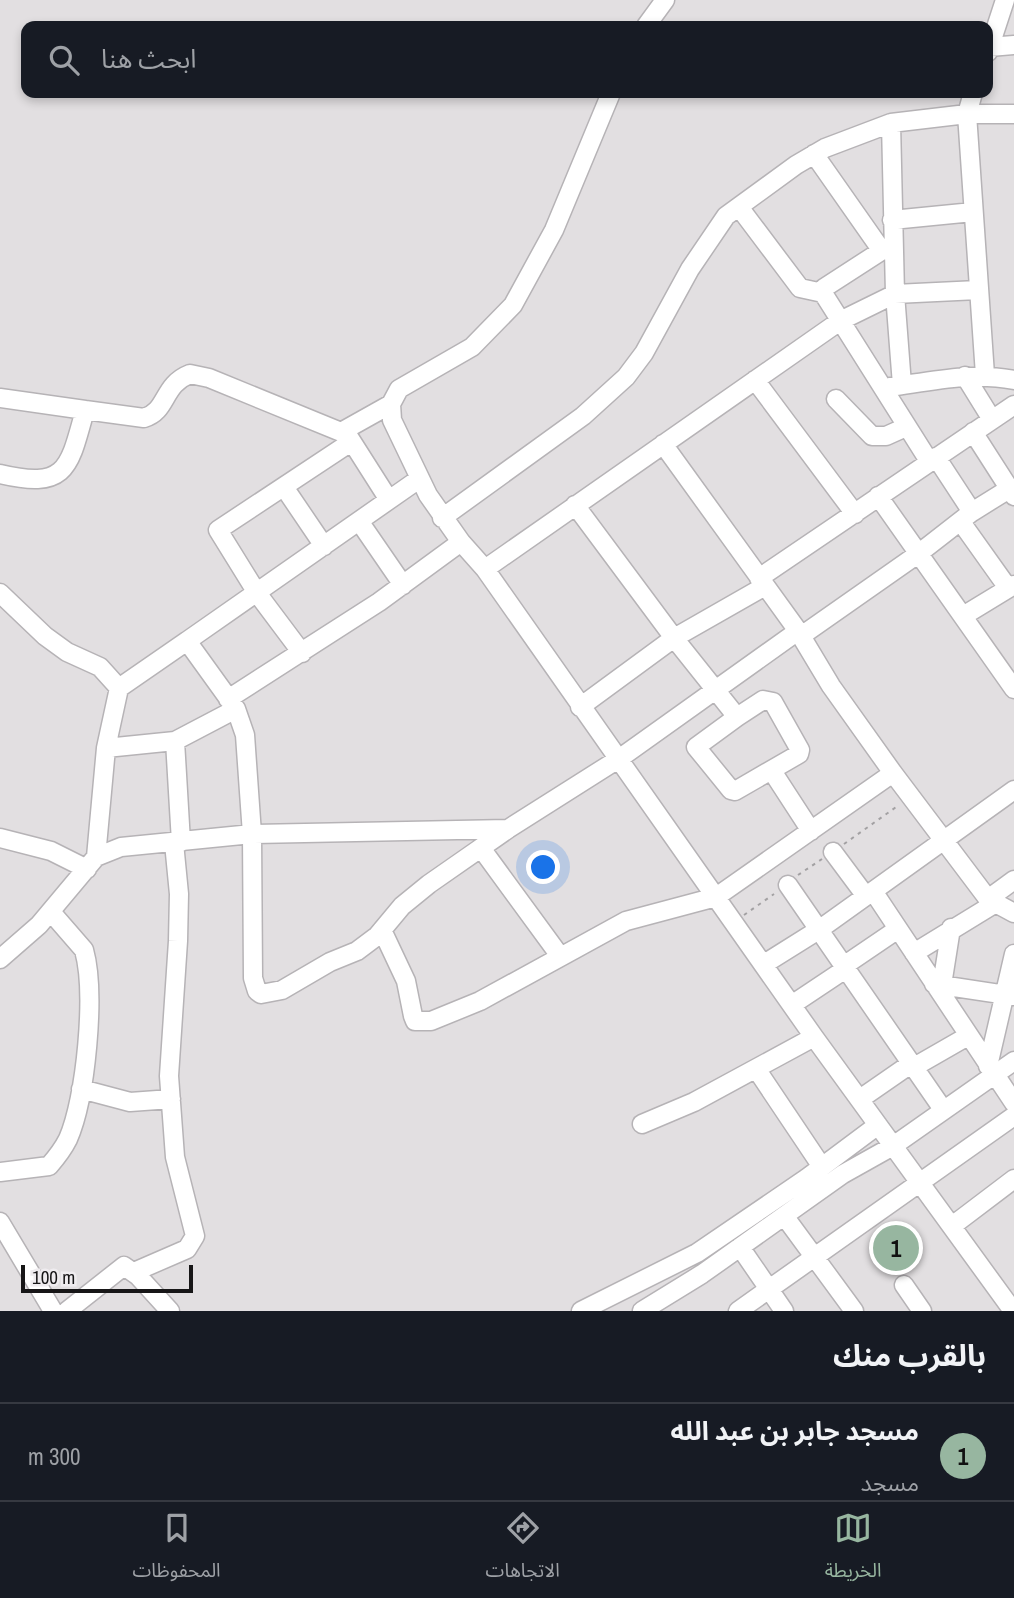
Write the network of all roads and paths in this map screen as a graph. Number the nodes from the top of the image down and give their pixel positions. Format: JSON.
{"nodes":[{"id":1,"x":665,"y":0,"type":"edge"},
{"id":2,"x":1005,"y":0,"type":"edge"},
{"id":3,"x":650,"y":21,"type":"edge"},
{"id":4,"x":993,"y":37,"type":"edge"},
{"id":5,"x":1014,"y":45,"type":"edge"},
{"id":6,"x":993,"y":48,"type":"edge"},
{"id":7,"x":609,"y":98,"type":"edge"},
{"id":8,"x":971,"y":98,"type":"edge"},
{"id":9,"x":968,"y":114,"type":"junction"},
{"id":10,"x":1014,"y":114,"type":"edge"},
{"id":11,"x":891,"y":123,"type":"junction"},
{"id":12,"x":814,"y":154,"type":"junction"},
{"id":13,"x":739,"y":206,"type":"junction"},
{"id":14,"x":973,"y":212,"type":"junction"},
{"id":15,"x":892,"y":220,"type":"junction"},
{"id":16,"x":887,"y":248,"type":"junction"},
{"id":17,"x":978,"y":290,"type":"junction"},
{"id":18,"x":823,"y":293,"type":"junction"},
{"id":19,"x":895,"y":294,"type":"junction"},
{"id":20,"x":840,"y":321,"type":"junction"},
{"id":21,"x":985,"y":375,"type":"junction"},
{"id":22,"x":965,"y":376,"type":"junction"},
{"id":23,"x":755,"y":380,"type":"junction"},
{"id":24,"x":1014,"y":380,"type":"edge"},
{"id":25,"x":902,"y":386,"type":"junction"},
{"id":26,"x":883,"y":388,"type":"junction"},
{"id":27,"x":0,"y":398,"type":"edge"},
{"id":28,"x":836,"y":399,"type":"dead end"},
{"id":29,"x":391,"y":404,"type":"junction"},
{"id":30,"x":1014,"y":405,"type":"edge"},
{"id":31,"x":85,"y":410,"type":"junction"},
{"id":32,"x":991,"y":418,"type":"junction"},
{"id":33,"x":906,"y":427,"type":"junction"},
{"id":34,"x":973,"y":432,"type":"junction"},
{"id":35,"x":348,"y":437,"type":"junction"},
{"id":36,"x":663,"y":444,"type":"junction"},
{"id":37,"x":932,"y":459,"type":"junction"},
{"id":38,"x":0,"y":474,"type":"edge"},
{"id":39,"x":419,"y":479,"type":"junction"},
{"id":40,"x":1011,"y":485,"type":"edge"},
{"id":41,"x":284,"y":487,"type":"junction"},
{"id":42,"x":878,"y":496,"type":"junction"},
{"id":43,"x":389,"y":500,"type":"junction"},
{"id":44,"x":575,"y":505,"type":"junction"},
{"id":45,"x":855,"y":514,"type":"junction"},
{"id":46,"x":442,"y":517,"type":"junction"},
{"id":47,"x":967,"y":517,"type":"junction"},
{"id":48,"x":359,"y":521,"type":"junction"},
{"id":49,"x":461,"y":542,"type":"junction"},
{"id":50,"x":324,"y":545,"type":"junction"},
{"id":51,"x":918,"y":554,"type":"junction"},
{"id":52,"x":485,"y":569,"type":"junction"},
{"id":53,"x":762,"y":582,"type":"junction"},
{"id":54,"x":403,"y":585,"type":"junction"},
{"id":55,"x":1011,"y":586,"type":"edge"},
{"id":56,"x":257,"y":593,"type":"junction"},
{"id":57,"x":1,"y":597,"type":"edge"},
{"id":58,"x":963,"y":616,"type":"junction"},
{"id":59,"x":799,"y":634,"type":"junction"},
{"id":60,"x":674,"y":638,"type":"junction"},
{"id":61,"x":187,"y":641,"type":"junction"},
{"id":62,"x":302,"y":653,"type":"junction"},
{"id":63,"x":119,"y":688,"type":"junction"},
{"id":64,"x":714,"y":689,"type":"junction"},
{"id":65,"x":1014,"y":689,"type":"edge"},
{"id":66,"x":232,"y":704,"type":"junction"},
{"id":67,"x":580,"y":707,"type":"junction"},
{"id":68,"x":737,"y":717,"type":"junction"},
{"id":69,"x":175,"y":741,"type":"junction"},
{"id":70,"x":106,"y":748,"type":"junction"},
{"id":71,"x":620,"y":758,"type":"junction"},
{"id":72,"x":772,"y":771,"type":"junction"},
{"id":73,"x":893,"y":772,"type":"junction"},
{"id":74,"x":1014,"y":790,"type":"edge"},
{"id":75,"x":508,"y":829,"type":"junction"},
{"id":76,"x":811,"y":831,"type":"junction"},
{"id":77,"x":252,"y":834,"type":"junction"},
{"id":78,"x":0,"y":838,"type":"edge"},
{"id":79,"x":946,"y":841,"type":"junction"},
{"id":80,"x":178,"y":842,"type":"junction"},
{"id":81,"x":481,"y":848,"type":"junction"},
{"id":82,"x":833,"y":852,"type":"dead end"},
{"id":83,"x":92,"y":863,"type":"junction"},
{"id":84,"x":1014,"y":880,"type":"edge"},
{"id":85,"x":788,"y":885,"type":"dead end"},
{"id":86,"x":869,"y":893,"type":"junction"},
{"id":87,"x":716,"y":897,"type":"junction"},
{"id":88,"x":991,"y":901,"type":"junction"},
{"id":89,"x":51,"y":912,"type":"junction"},
{"id":90,"x":1014,"y":913,"type":"edge"},
{"id":91,"x":951,"y":928,"type":"junction"},
{"id":92,"x":820,"y":929,"type":"junction"},
{"id":93,"x":898,"y":929,"type":"junction"},
{"id":94,"x":382,"y":930,"type":"junction"},
{"id":95,"x":914,"y":953,"type":"junction"},
{"id":96,"x":1014,"y":954,"type":"edge"},
{"id":97,"x":561,"y":956,"type":"junction"},
{"id":98,"x":0,"y":960,"type":"edge"},
{"id":99,"x":764,"y":964,"type":"junction"},
{"id":100,"x":846,"y":966,"type":"junction"},
{"id":101,"x":938,"y":985,"type":"junction"},
{"id":102,"x":1010,"y":996,"type":"edge"},
{"id":103,"x":793,"y":1004,"type":"junction"},
{"id":104,"x":968,"y":1036,"type":"junction"},
{"id":105,"x":814,"y":1037,"type":"junction"},
{"id":106,"x":1014,"y":1061,"type":"edge"},
{"id":107,"x":913,"y":1065,"type":"junction"},
{"id":108,"x":757,"y":1070,"type":"junction"},
{"id":109,"x":991,"y":1070,"type":"junction"},
{"id":110,"x":81,"y":1089,"type":"junction"},
{"id":111,"x":171,"y":1099,"type":"junction"},
{"id":112,"x":860,"y":1099,"type":"junction"},
{"id":113,"x":1014,"y":1102,"type":"edge"},
{"id":114,"x":942,"y":1108,"type":"junction"},
{"id":115,"x":1014,"y":1116,"type":"edge"},
{"id":116,"x":642,"y":1124,"type":"dead end"},
{"id":117,"x":878,"y":1125,"type":"junction"},
{"id":118,"x":892,"y":1146,"type":"junction"},
{"id":119,"x":822,"y":1167,"type":"junction"},
{"id":120,"x":0,"y":1172,"type":"edge"},
{"id":121,"x":1014,"y":1180,"type":"edge"},
{"id":122,"x":920,"y":1184,"type":"junction"},
{"id":123,"x":785,"y":1217,"type":"junction"},
{"id":124,"x":0,"y":1223,"type":"edge"},
{"id":125,"x":951,"y":1226,"type":"junction"},
{"id":126,"x":740,"y":1247,"type":"junction"},
{"id":127,"x":814,"y":1255,"type":"junction"},
{"id":128,"x":134,"y":1272,"type":"junction"},
{"id":129,"x":904,"y":1285,"type":"dead end"},
{"id":130,"x":769,"y":1288,"type":"junction"},
{"id":131,"x":53,"y":1311,"type":"edge"},
{"id":132,"x":67,"y":1311,"type":"edge"},
{"id":133,"x":170,"y":1311,"type":"edge"},
{"id":134,"x":581,"y":1311,"type":"edge"},
{"id":135,"x":642,"y":1311,"type":"edge"},
{"id":136,"x":738,"y":1311,"type":"edge"},
{"id":137,"x":784,"y":1311,"type":"edge"},
{"id":138,"x":854,"y":1311,"type":"edge"},
{"id":139,"x":922,"y":1311,"type":"edge"},
{"id":140,"x":1013,"y":1311,"type":"edge"}],
"edges":[{"from":1,"to":3,"type":"street"},
{"from":2,"to":4,"type":"street"},
{"from":5,"to":6,"type":"street"},
{"from":7,"to":29,"type":"street"},
{"from":8,"to":9,"type":"street"},
{"from":9,"to":10,"type":"street"},
{"from":9,"to":11,"type":"street"},
{"from":9,"to":14,"type":"street"},
{"from":11,"to":12,"type":"street"},
{"from":11,"to":15,"type":"street"},
{"from":12,"to":13,"type":"street"},
{"from":12,"to":16,"type":"street"},
{"from":13,"to":18,"type":"street"},
{"from":13,"to":46,"type":"street"},
{"from":14,"to":15,"type":"street"},
{"from":14,"to":17,"type":"street"},
{"from":15,"to":16,"type":"street"},
{"from":16,"to":18,"type":"street"},
{"from":16,"to":19,"type":"street"},
{"from":17,"to":19,"type":"street"},
{"from":17,"to":21,"type":"street"},
{"from":18,"to":20,"type":"street"},
{"from":19,"to":20,"type":"street"},
{"from":19,"to":25,"type":"street"},
{"from":20,"to":23,"type":"street"},
{"from":20,"to":26,"type":"street"},
{"from":21,"to":22,"type":"street"},
{"from":21,"to":24,"type":"street"},
{"from":22,"to":25,"type":"street"},
{"from":22,"to":32,"type":"street"},
{"from":23,"to":36,"type":"street"},
{"from":23,"to":45,"type":"street"},
{"from":25,"to":26,"type":"street"},
{"from":26,"to":33,"type":"street"},
{"from":27,"to":31,"type":"street"},
{"from":28,"to":33,"type":"street"},
{"from":29,"to":35,"type":"street"},
{"from":29,"to":39,"type":"street"},
{"from":30,"to":32,"type":"street"},
{"from":31,"to":35,"type":"street"},
{"from":31,"to":38,"type":"street"},
{"from":32,"to":34,"type":"street"},
{"from":33,"to":37,"type":"street"},
{"from":34,"to":37,"type":"street"},
{"from":34,"to":40,"type":"street"},
{"from":35,"to":41,"type":"street"},
{"from":35,"to":43,"type":"street"},
{"from":36,"to":44,"type":"street"},
{"from":36,"to":53,"type":"street"},
{"from":37,"to":42,"type":"street"},
{"from":37,"to":47,"type":"street"},
{"from":39,"to":43,"type":"street"},
{"from":39,"to":46,"type":"street"},
{"from":40,"to":47,"type":"street"},
{"from":41,"to":50,"type":"street"},
{"from":41,"to":56,"type":"street"},
{"from":42,"to":45,"type":"street"},
{"from":42,"to":51,"type":"street"},
{"from":43,"to":48,"type":"street"},
{"from":44,"to":52,"type":"street"},
{"from":44,"to":60,"type":"street"},
{"from":45,"to":53,"type":"street"},
{"from":46,"to":49,"type":"street"},
{"from":47,"to":51,"type":"street"},
{"from":47,"to":55,"type":"street"},
{"from":48,"to":50,"type":"street"},
{"from":48,"to":54,"type":"street"},
{"from":49,"to":52,"type":"street"},
{"from":49,"to":54,"type":"street"},
{"from":50,"to":56,"type":"street"},
{"from":51,"to":58,"type":"street"},
{"from":51,"to":59,"type":"street"},
{"from":52,"to":67,"type":"street"},
{"from":53,"to":59,"type":"street"},
{"from":53,"to":60,"type":"street"},
{"from":54,"to":62,"type":"street"},
{"from":55,"to":58,"type":"street"},
{"from":56,"to":61,"type":"street"},
{"from":56,"to":62,"type":"street"},
{"from":57,"to":63,"type":"street"},
{"from":58,"to":65,"type":"street"},
{"from":59,"to":64,"type":"street"},
{"from":59,"to":73,"type":"street"},
{"from":60,"to":64,"type":"street"},
{"from":60,"to":67,"type":"street"},
{"from":61,"to":63,"type":"street"},
{"from":61,"to":66,"type":"street"},
{"from":62,"to":66,"type":"street"},
{"from":63,"to":70,"type":"street"},
{"from":64,"to":68,"type":"street"},
{"from":64,"to":71,"type":"street"},
{"from":66,"to":69,"type":"street"},
{"from":66,"to":77,"type":"street"},
{"from":67,"to":71,"type":"street"},
{"from":68,"to":72,"type":"street"},
{"from":68,"to":72,"type":"street"},
{"from":69,"to":70,"type":"street"},
{"from":69,"to":80,"type":"street"},
{"from":70,"to":83,"type":"street"},
{"from":71,"to":75,"type":"street"},
{"from":71,"to":87,"type":"street"},
{"from":72,"to":76,"type":"street"},
{"from":73,"to":76,"type":"street"},
{"from":73,"to":79,"type":"street"},
{"from":74,"to":79,"type":"street"},
{"from":75,"to":77,"type":"street"},
{"from":75,"to":81,"type":"street"},
{"from":76,"to":87,"type":"street"},
{"from":77,"to":80,"type":"street"},
{"from":77,"to":94,"type":"street"},
{"from":78,"to":83,"type":"street"},
{"from":79,"to":86,"type":"street"},
{"from":79,"to":88,"type":"street"},
{"from":80,"to":83,"type":"street"},
{"from":80,"to":111,"type":"street"},
{"from":81,"to":94,"type":"street"},
{"from":81,"to":97,"type":"street"},
{"from":82,"to":86,"type":"street"},
{"from":83,"to":89,"type":"street"},
{"from":84,"to":88,"type":"street"},
{"from":85,"to":92,"type":"street"},
{"from":86,"to":92,"type":"street"},
{"from":86,"to":93,"type":"street"},
{"from":87,"to":97,"type":"street"},
{"from":87,"to":99,"type":"street"},
{"from":88,"to":90,"type":"street"},
{"from":88,"to":91,"type":"street"},
{"from":89,"to":98,"type":"street"},
{"from":89,"to":110,"type":"street"},
{"from":91,"to":95,"type":"street"},
{"from":91,"to":101,"type":"street"},
{"from":92,"to":99,"type":"street"},
{"from":92,"to":100,"type":"street"},
{"from":93,"to":95,"type":"street"},
{"from":93,"to":100,"type":"street"},
{"from":94,"to":97,"type":"street"},
{"from":95,"to":101,"type":"street"},
{"from":96,"to":102,"type":"street"},
{"from":99,"to":103,"type":"street"},
{"from":100,"to":103,"type":"street"},
{"from":100,"to":107,"type":"street"},
{"from":101,"to":102,"type":"street"},
{"from":101,"to":104,"type":"street"},
{"from":102,"to":109,"type":"street"},
{"from":103,"to":105,"type":"street"},
{"from":104,"to":107,"type":"street"},
{"from":104,"to":109,"type":"street"},
{"from":105,"to":108,"type":"street"},
{"from":105,"to":112,"type":"street"},
{"from":106,"to":109,"type":"street"},
{"from":107,"to":112,"type":"street"},
{"from":107,"to":114,"type":"street"},
{"from":108,"to":116,"type":"street"},
{"from":108,"to":119,"type":"street"},
{"from":109,"to":113,"type":"street"},
{"from":109,"to":114,"type":"street"},
{"from":110,"to":111,"type":"street"},
{"from":110,"to":120,"type":"street"},
{"from":111,"to":128,"type":"street"},
{"from":112,"to":117,"type":"street"},
{"from":114,"to":118,"type":"street"},
{"from":115,"to":122,"type":"street"},
{"from":117,"to":118,"type":"street"},
{"from":117,"to":119,"type":"street"},
{"from":118,"to":122,"type":"street"},
{"from":118,"to":123,"type":"street"},
{"from":119,"to":134,"type":"street"},
{"from":121,"to":125,"type":"street"},
{"from":122,"to":125,"type":"street"},
{"from":122,"to":127,"type":"street"},
{"from":123,"to":126,"type":"street"},
{"from":123,"to":127,"type":"street"},
{"from":124,"to":131,"type":"street"},
{"from":125,"to":140,"type":"street"},
{"from":126,"to":130,"type":"street"},
{"from":126,"to":135,"type":"street"},
{"from":127,"to":130,"type":"street"},
{"from":127,"to":138,"type":"street"},
{"from":128,"to":132,"type":"street"},
{"from":128,"to":133,"type":"street"},
{"from":129,"to":139,"type":"street"},
{"from":130,"to":136,"type":"street"},
{"from":130,"to":137,"type":"street"}]}
